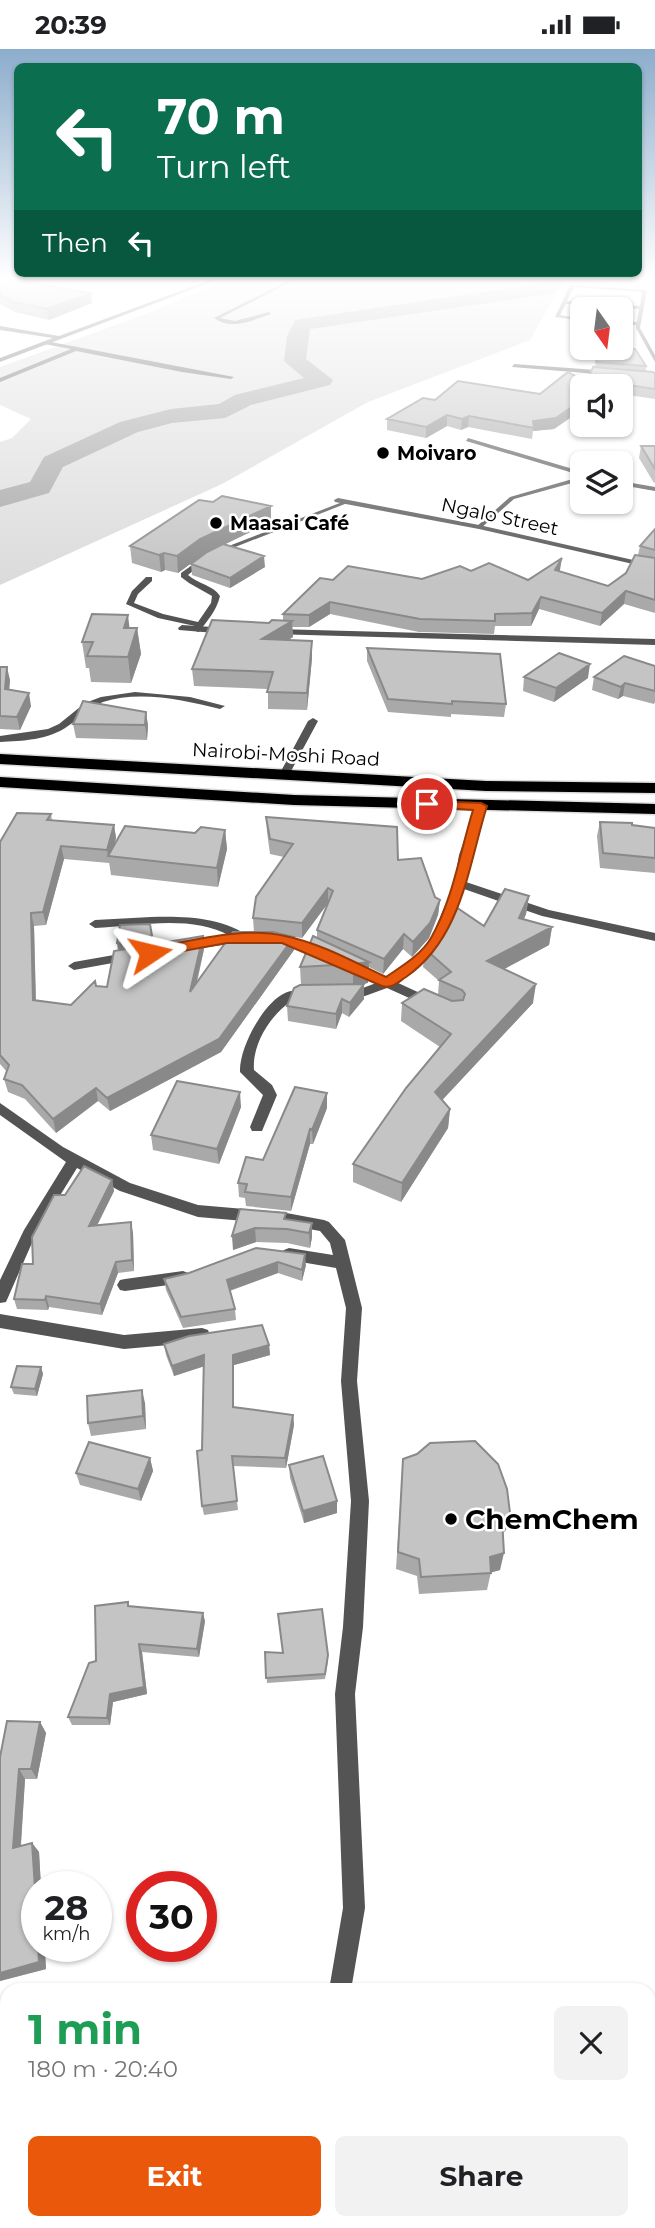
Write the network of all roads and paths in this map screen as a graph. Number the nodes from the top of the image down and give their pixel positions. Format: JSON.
{"nodes":[{"id":1,"x":468,"y":440,"type":"dead end"},
{"id":2,"x":570,"y":472,"type":"edge"},
{"id":3,"x":570,"y":480,"type":"edge"},
{"id":4,"x":633,"y":485,"type":"edge"},
{"id":5,"x":655,"y":489,"type":"edge"},
{"id":6,"x":342,"y":501,"type":"joint"},
{"id":7,"x":480,"y":527,"type":"junction"},
{"id":8,"x":655,"y":567,"type":"edge"},
{"id":9,"x":149,"y":579,"type":"dead end"},
{"id":10,"x":182,"y":628,"type":"dead end"},
{"id":11,"x":198,"y":628,"type":"junction"},
{"id":12,"x":238,"y":631,"type":"edge"},
{"id":13,"x":264,"y":632,"type":"edge"},
{"id":14,"x":655,"y":642,"type":"edge"},
{"id":15,"x":220,"y":706,"type":"dead end"},
{"id":16,"x":313,"y":721,"type":"dead end"},
{"id":17,"x":0,"y":739,"type":"edge"},
{"id":18,"x":0,"y":758,"type":"edge"},
{"id":19,"x":285,"y":773,"type":"junction"},
{"id":20,"x":0,"y":782,"type":"edge"},
{"id":21,"x":655,"y":788,"type":"edge"},
{"id":22,"x":481,"y":806,"type":"junction"},
{"id":23,"x":655,"y":809,"type":"edge"},
{"id":24,"x":460,"y":884,"type":"junction"},
{"id":25,"x":95,"y":924,"type":"dead end"},
{"id":26,"x":655,"y":937,"type":"edge"},
{"id":27,"x":268,"y":938,"type":"edge"},
{"id":28,"x":176,"y":948,"type":"edge"},
{"id":29,"x":150,"y":953,"type":"edge"},
{"id":30,"x":74,"y":966,"type":"dead end"},
{"id":31,"x":387,"y":983,"type":"junction"},
{"id":32,"x":444,"y":1009,"type":"edge"},
{"id":33,"x":0,"y":1108,"type":"edge"},
{"id":34,"x":257,"y":1126,"type":"dead end"},
{"id":35,"x":74,"y":1160,"type":"junction"},
{"id":36,"x":268,"y":1251,"type":"edge"},
{"id":37,"x":342,"y":1263,"type":"junction"},
{"id":38,"x":201,"y":1273,"type":"edge"},
{"id":39,"x":125,"y":1285,"type":"dead end"},
{"id":40,"x":0,"y":1297,"type":"edge"},
{"id":41,"x":0,"y":1321,"type":"edge"},
{"id":42,"x":212,"y":1333,"type":"edge"},
{"id":43,"x":341,"y":1983,"type":"edge"}],
"edges":[{"from":1,"to":2,"type":"street"},
{"from":3,"to":7,"type":"lane"},
{"from":4,"to":5,"type":"street"},
{"from":6,"to":7,"type":"street","name":"Ngalo Street"},
{"from":6,"to":11,"type":"lane"},
{"from":7,"to":8,"type":"street","name":"Ngalo Street"},
{"from":9,"to":11,"type":"lane"},
{"from":10,"to":11,"type":"street"},
{"from":11,"to":12,"type":"street"},
{"from":13,"to":14,"type":"street"},
{"from":15,"to":17,"type":"street"},
{"from":16,"to":19,"type":"street"},
{"from":18,"to":19,"type":"highway","name":"Nairobi-Moshi Road"},
{"from":19,"to":21,"type":"highway","name":"Nairobi-Moshi Road"},
{"from":20,"to":22,"type":"highway","name":"Nairobi-Moshi Road"},
{"from":22,"to":23,"type":"highway","name":"Nairobi-Moshi Road"},
{"from":22,"to":24,"type":"street"},
{"from":24,"to":26,"type":"street"},
{"from":24,"to":31,"type":"street"},
{"from":25,"to":28,"type":"street"},
{"from":27,"to":31,"type":"street"},
{"from":29,"to":30,"type":"street"},
{"from":31,"to":32,"type":"street"},
{"from":31,"to":34,"type":"street"},
{"from":33,"to":35,"type":"street"},
{"from":35,"to":37,"type":"street"},
{"from":35,"to":40,"type":"street"},
{"from":36,"to":37,"type":"street"},
{"from":37,"to":43,"type":"street"},
{"from":38,"to":39,"type":"street"},
{"from":41,"to":42,"type":"street"}]}
